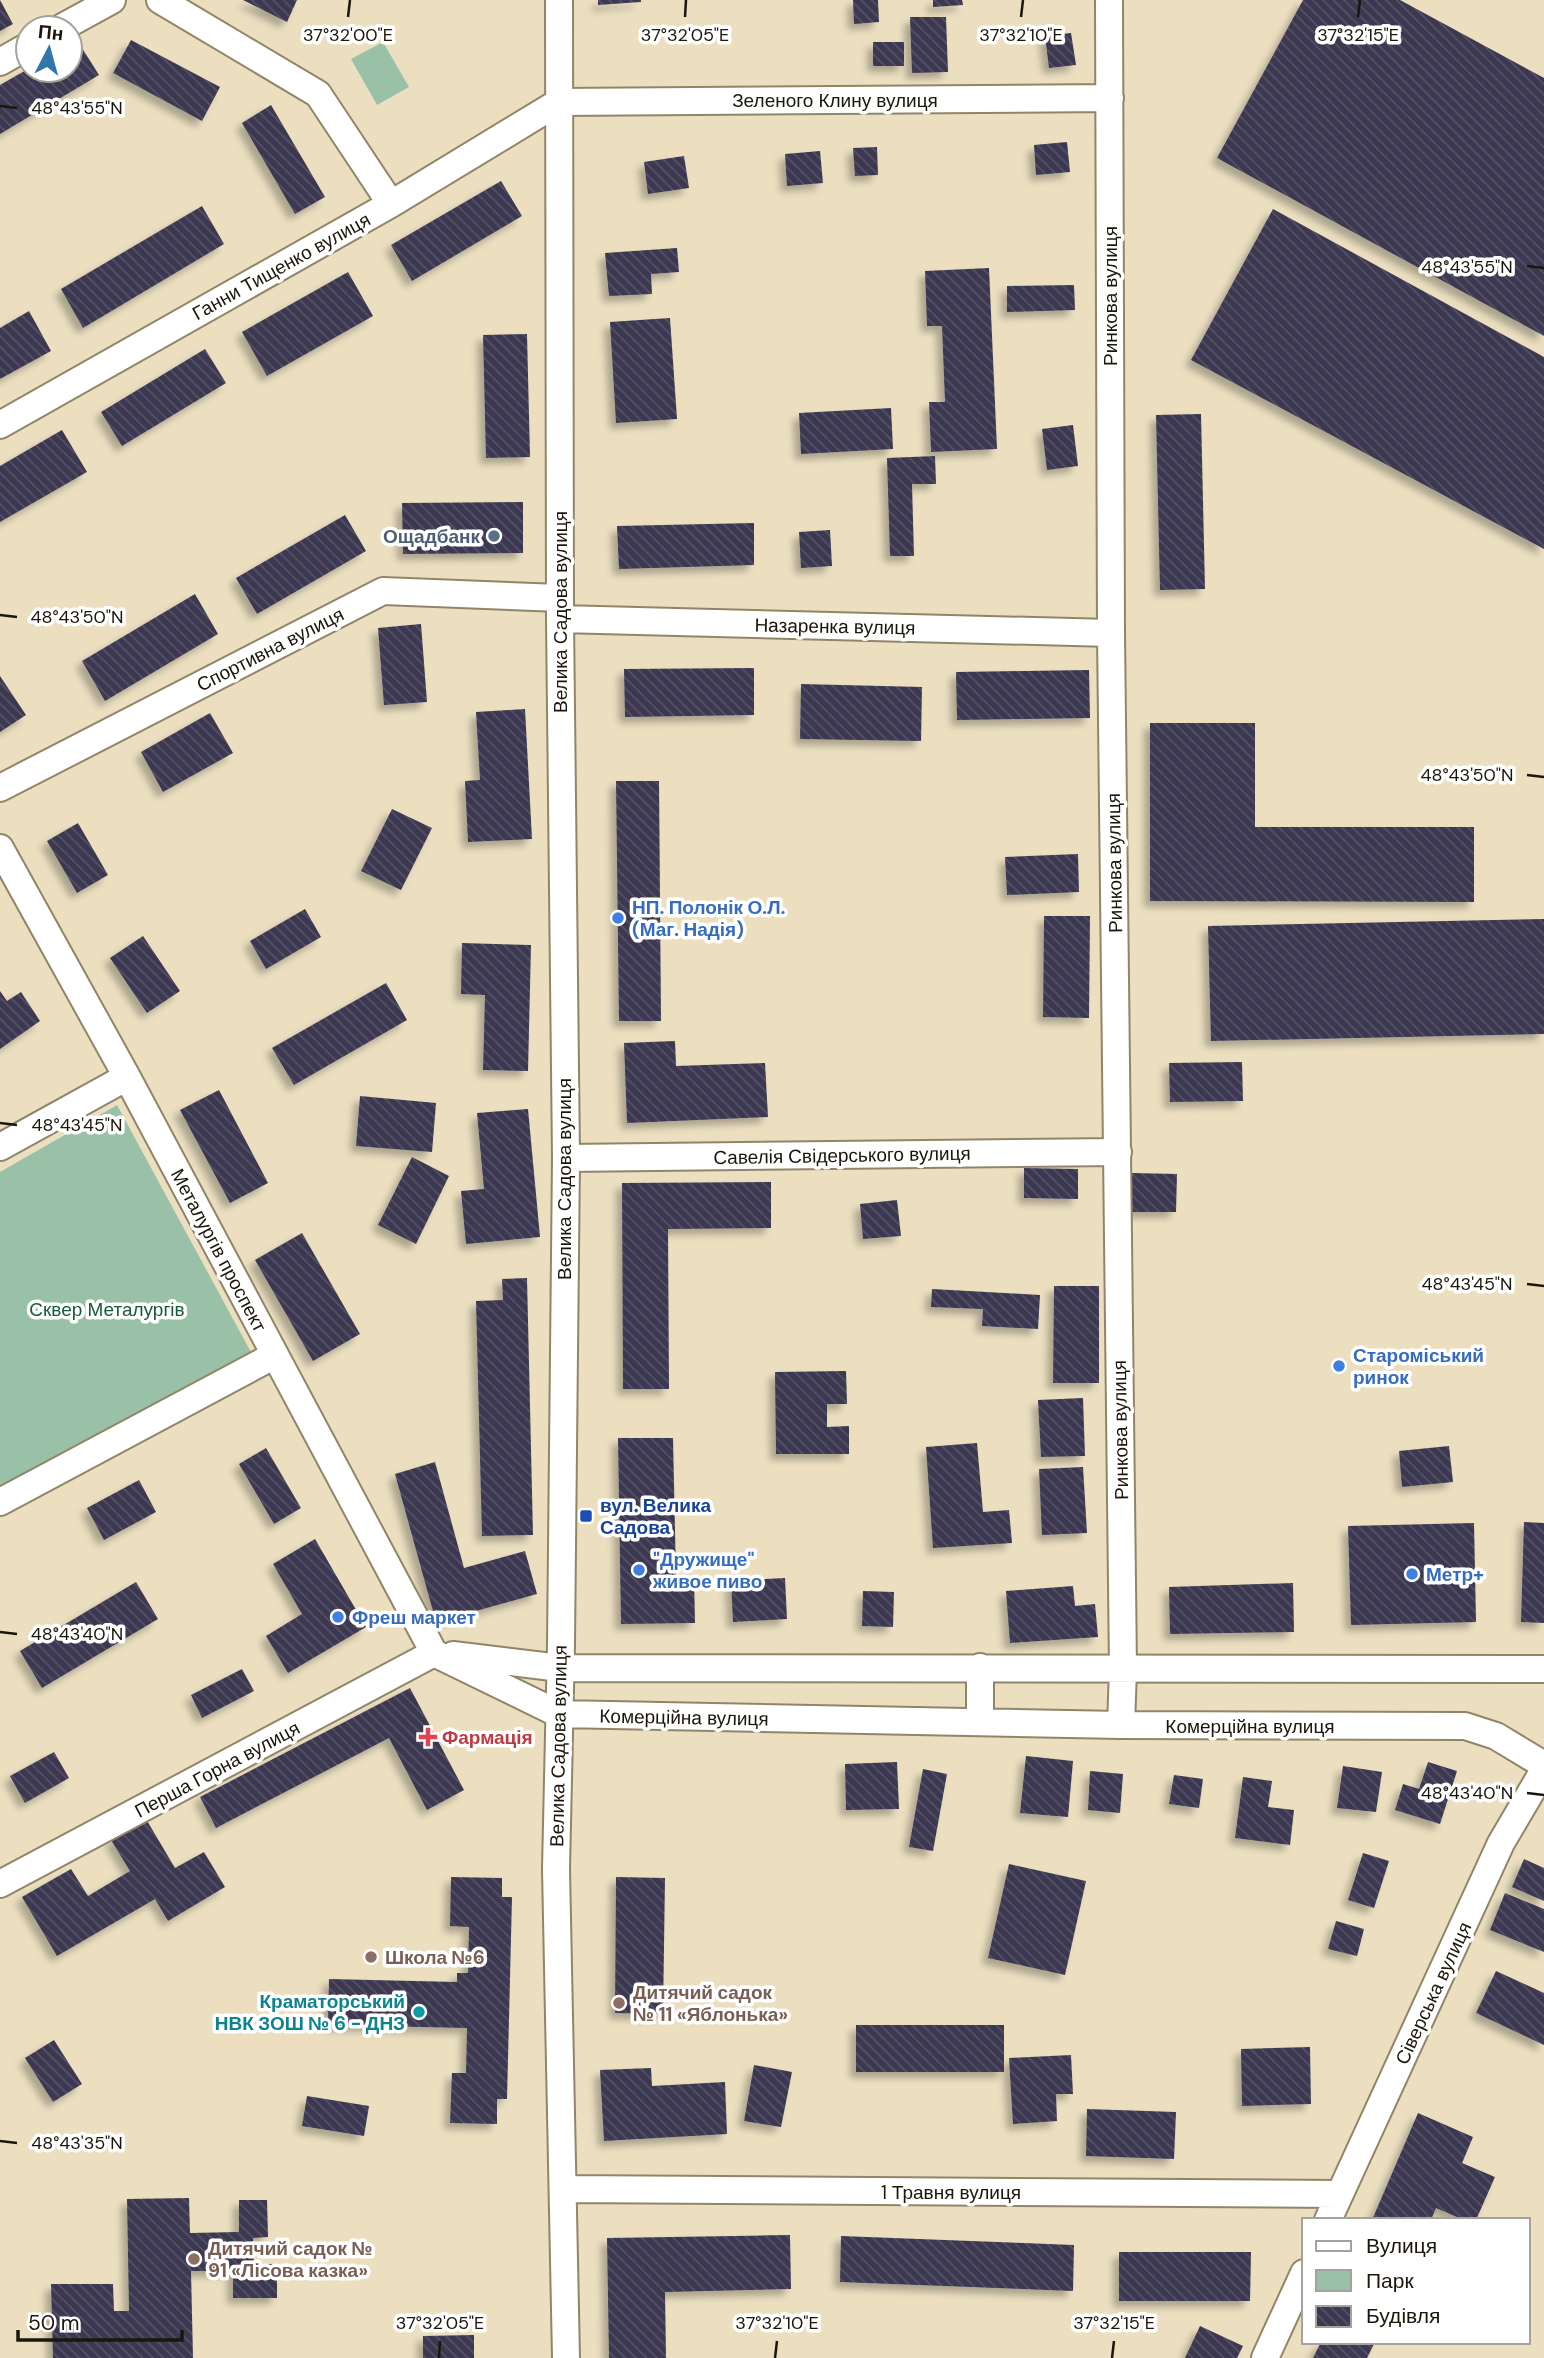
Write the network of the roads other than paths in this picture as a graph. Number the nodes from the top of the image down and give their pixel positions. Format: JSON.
{"nodes":[{"id":1,"x":112,"y":0,"type":"edge"},
{"id":2,"x":160,"y":0,"type":"edge"},
{"id":3,"x":559,"y":0,"type":"edge"},
{"id":4,"x":1109,"y":0,"type":"edge"},
{"id":5,"x":84,"y":15,"type":"edge"},
{"id":6,"x":1110,"y":98,"type":"junction"},
{"id":7,"x":559,"y":102,"type":"junction"},
{"id":8,"x":391,"y":204,"type":"junction"},
{"id":9,"x":0,"y":425,"type":"edge"},
{"id":10,"x":560,"y":609,"type":"junction"},
{"id":11,"x":1111,"y":633,"type":"junction"},
{"id":12,"x":0,"y":788,"type":"edge"},
{"id":13,"x":0,"y":848,"type":"edge"},
{"id":14,"x":127,"y":1077,"type":"junction"},
{"id":15,"x":0,"y":1147,"type":"edge"},
{"id":16,"x":1118,"y":1152,"type":"junction"},
{"id":17,"x":566,"y":1158,"type":"junction"},
{"id":18,"x":275,"y":1355,"type":"junction"},
{"id":19,"x":0,"y":1502,"type":"edge"},
{"id":20,"x":434,"y":1653,"type":"junction"},
{"id":21,"x":980,"y":1667,"type":"junction"},
{"id":22,"x":560,"y":1668,"type":"junction"},
{"id":23,"x":1544,"y":1669,"type":"edge"},
{"id":24,"x":1123,"y":1670,"type":"junction"},
{"id":25,"x":559,"y":1714,"type":"junction"},
{"id":26,"x":980,"y":1722,"type":"junction"},
{"id":27,"x":1121,"y":1726,"type":"junction"},
{"id":28,"x":1544,"y":1768,"type":"edge"},
{"id":29,"x":0,"y":1884,"type":"edge"},
{"id":30,"x":563,"y":2189,"type":"junction"},
{"id":31,"x":1340,"y":2194,"type":"junction"},
{"id":32,"x":1329,"y":2218,"type":"edge"},
{"id":33,"x":1302,"y":2277,"type":"edge"},
{"id":34,"x":566,"y":2358,"type":"edge"},
{"id":35,"x":1265,"y":2358,"type":"edge"}],
"edges":[{"from":1,"to":5,"type":"street"},
{"from":2,"to":8,"type":"street"},
{"from":3,"to":7,"type":"street","name":"Велика Садова вулиця"},
{"from":4,"to":6,"type":"street","name":"Ринкова вулиця"},
{"from":6,"to":7,"type":"street","name":"Зеленого Клину вулиця"},
{"from":6,"to":11,"type":"street","name":"Ринкова вулиця"},
{"from":7,"to":8,"type":"street","name":"Ганни Тищенко вулиця"},
{"from":7,"to":10,"type":"street","name":"Велика Садова вулиця"},
{"from":8,"to":9,"type":"street","name":"Ганни Тищенко вулиця"},
{"from":10,"to":11,"type":"street","name":"Назаренка вулиця"},
{"from":10,"to":12,"type":"street","name":"Спортивна вулиця"},
{"from":10,"to":17,"type":"street","name":"Велика Садова вулиця"},
{"from":11,"to":16,"type":"street","name":"Ринкова вулиця"},
{"from":13,"to":14,"type":"street","name":"Металургів проспект"},
{"from":14,"to":15,"type":"street"},
{"from":14,"to":18,"type":"street","name":"Металургів проспект"},
{"from":16,"to":17,"type":"street","name":"Савелія Свідерського вулиця"},
{"from":16,"to":24,"type":"street","name":"Ринкова вулиця"},
{"from":17,"to":22,"type":"street","name":"Велика Садова вулиця"},
{"from":18,"to":19,"type":"street"},
{"from":18,"to":20,"type":"street","name":"Металургів проспект"},
{"from":20,"to":22,"type":"street"},
{"from":20,"to":25,"type":"street","name":"Комерційна вулиця"},
{"from":20,"to":29,"type":"street","name":"Перша Горна вулиця"},
{"from":21,"to":22,"type":"street"},
{"from":21,"to":24,"type":"street"},
{"from":21,"to":26,"type":"street"},
{"from":22,"to":25,"type":"street","name":"Велика Садова вулиця"},
{"from":23,"to":24,"type":"street"},
{"from":24,"to":27,"type":"street","name":"Ринкова вулиця"},
{"from":25,"to":26,"type":"street","name":"Комерційна вулиця"},
{"from":25,"to":30,"type":"street","name":"Велика Садова вулиця"},
{"from":26,"to":27,"type":"street","name":"Комерційна вулиця"},
{"from":27,"to":28,"type":"street","name":"Комерційна вулиця"},
{"from":28,"to":31,"type":"street","name":"Сіверська вулиця"},
{"from":30,"to":31,"type":"street","name":"1 Травня вулиця"},
{"from":30,"to":34,"type":"street","name":"Велика Садова вулиця"},
{"from":31,"to":32,"type":"street","name":"Сіверська вулиця"},
{"from":33,"to":35,"type":"street"}]}
